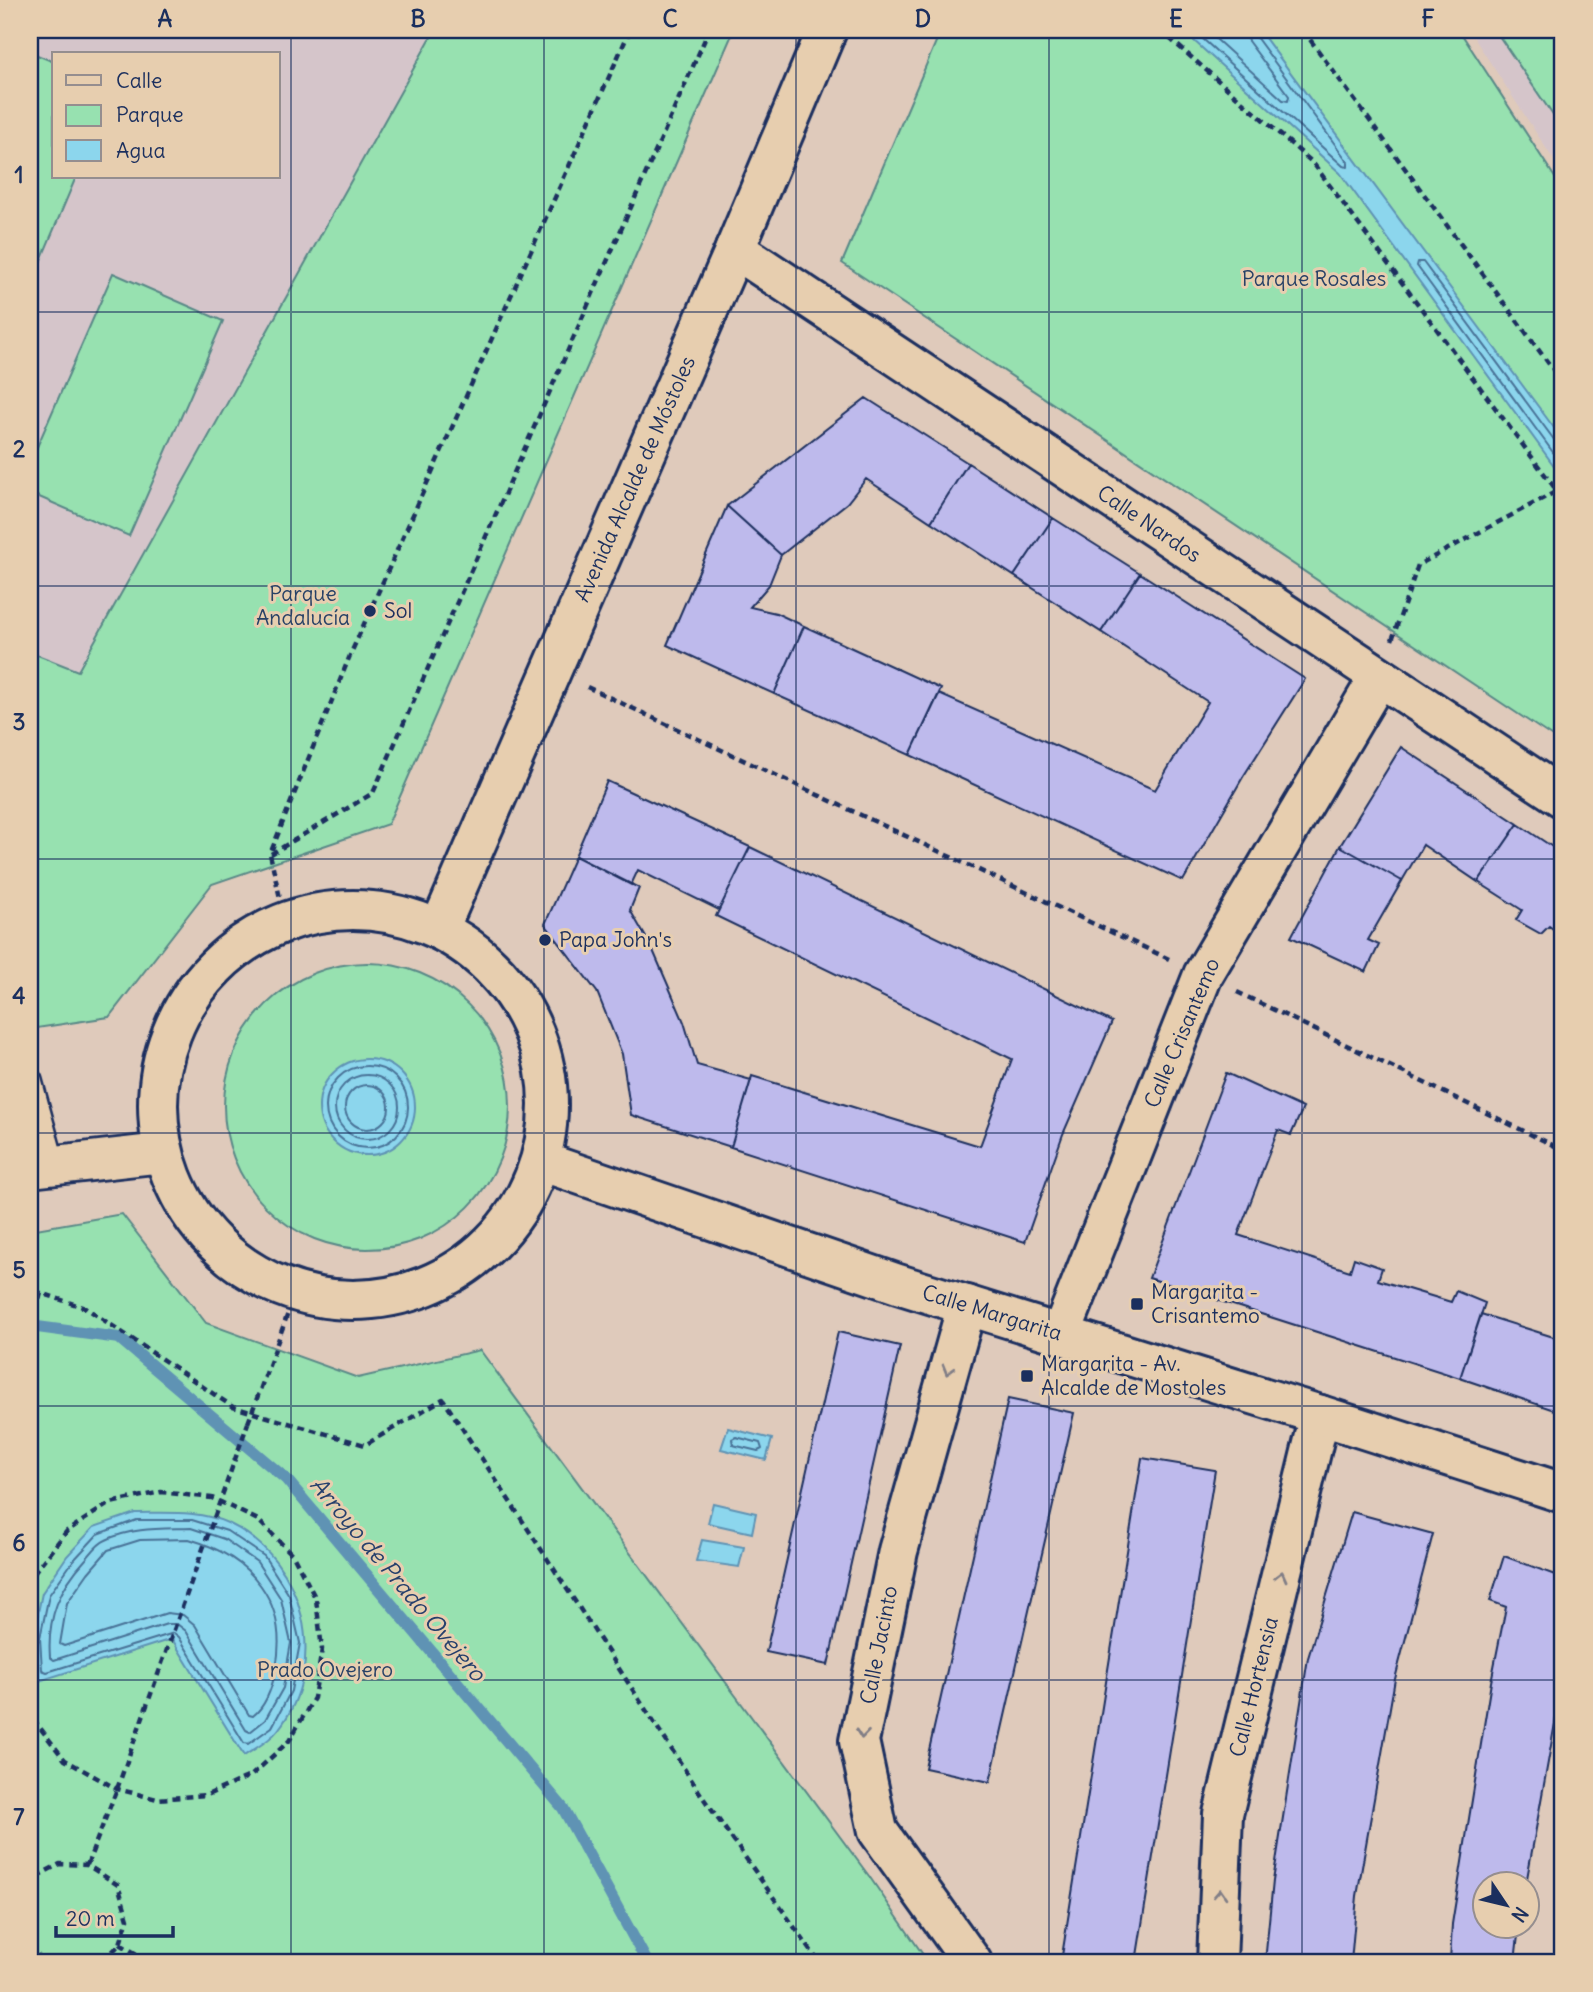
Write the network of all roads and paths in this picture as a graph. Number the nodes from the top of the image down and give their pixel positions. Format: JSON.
{"nodes":[{"id":1,"x":630,"y":30,"type":"edge"},
{"id":2,"x":709,"y":30,"type":"edge"},
{"id":3,"x":827,"y":30,"type":"edge"},
{"id":4,"x":1160,"y":30,"type":"edge"},
{"id":5,"x":1303,"y":30,"type":"edge"},
{"id":6,"x":735,"y":250,"type":"junction"},
{"id":7,"x":1563,"y":383,"type":"edge"},
{"id":8,"x":1563,"y":478,"type":"edge"},
{"id":9,"x":1557,"y":491,"type":"junction"},
{"id":10,"x":1563,"y":499,"type":"edge"},
{"id":11,"x":552,"y":671,"type":"junction"},
{"id":12,"x":1379,"y":677,"type":"junction"},
{"id":13,"x":1563,"y":798,"type":"edge"},
{"id":14,"x":270,"y":854,"type":"junction"},
{"id":15,"x":285,"y":920,"type":"junction"},
{"id":16,"x":440,"y":927,"type":"junction"},
{"id":17,"x":1203,"y":975,"type":"junction"},
{"id":18,"x":30,"y":1081,"type":"edge"},
{"id":19,"x":1563,"y":1150,"type":"edge"},
{"id":20,"x":162,"y":1153,"type":"junction"},
{"id":21,"x":543,"y":1162,"type":"junction"},
{"id":22,"x":41,"y":1166,"type":"edge"},
{"id":23,"x":295,"y":1294,"type":"junction"},
{"id":24,"x":967,"y":1305,"type":"junction"},
{"id":25,"x":30,"y":1334,"type":"edge"},
{"id":26,"x":1061,"y":1334,"type":"junction"},
{"id":27,"x":252,"y":1413,"type":"junction"},
{"id":28,"x":1320,"y":1415,"type":"junction"},
{"id":29,"x":1563,"y":1493,"type":"edge"},
{"id":30,"x":30,"y":1585,"type":"edge"},
{"id":31,"x":30,"y":1708,"type":"edge"},
{"id":32,"x":117,"y":1789,"type":"junction"},
{"id":33,"x":88,"y":1864,"type":"junction"},
{"id":34,"x":30,"y":1887,"type":"edge"},
{"id":35,"x":120,"y":1944,"type":"junction"},
{"id":36,"x":30,"y":1945,"type":"edge"},
{"id":37,"x":43,"y":1962,"type":"edge"},
{"id":38,"x":104,"y":1962,"type":"edge"},
{"id":39,"x":150,"y":1962,"type":"edge"},
{"id":40,"x":818,"y":1962,"type":"edge"},
{"id":41,"x":972,"y":1962,"type":"edge"},
{"id":42,"x":1217,"y":1962,"type":"edge"}],
"edges":[{"from":1,"to":14,"type":"path"},
{"from":2,"to":14,"type":"path"},
{"from":3,"to":6,"type":"street","name":"Avenida Alcalde de Móstoles"},
{"from":4,"to":9,"type":"path"},
{"from":5,"to":7,"type":"path"},
{"from":6,"to":11,"type":"street","name":"Avenida Alcalde de Móstoles"},
{"from":6,"to":12,"type":"street","name":"Calle Nardos"},
{"from":8,"to":9,"type":"path"},
{"from":9,"to":10,"type":"path"},
{"from":9,"to":12,"type":"path"},
{"from":11,"to":16,"type":"street","name":"Avenida Alcalde de Móstoles"},
{"from":11,"to":17,"type":"path"},
{"from":12,"to":13,"type":"street","name":"Calle Nardos"},
{"from":12,"to":17,"type":"street","name":"Calle Crisantemo"},
{"from":14,"to":15,"type":"path"},
{"from":15,"to":16,"type":"street"},
{"from":15,"to":20,"type":"street"},
{"from":16,"to":21,"type":"street"},
{"from":17,"to":19,"type":"path"},
{"from":17,"to":26,"type":"street","name":"Calle Crisantemo"},
{"from":18,"to":22,"type":"lane"},
{"from":20,"to":22,"type":"street"},
{"from":20,"to":23,"type":"street"},
{"from":21,"to":23,"type":"street"},
{"from":21,"to":24,"type":"street","name":"Calle Margarita"},
{"from":23,"to":27,"type":"path"},
{"from":24,"to":26,"type":"street","name":"Calle Margarita"},
{"from":24,"to":41,"type":"street","name":"Calle Jacinto","one_way":true},
{"from":25,"to":27,"type":"path"},
{"from":26,"to":28,"type":"street","name":"Calle Margarita"},
{"from":27,"to":32,"type":"path","bridge":true},
{"from":27,"to":40,"type":"path"},
{"from":28,"to":29,"type":"street","name":"Calle Margarita"},
{"from":42,"to":28,"type":"street","name":"Calle Hortensia","one_way":true},
{"from":30,"to":32,"type":"path"},
{"from":31,"to":32,"type":"path"},
{"from":32,"to":33,"type":"path"},
{"from":33,"to":34,"type":"path"},
{"from":33,"to":35,"type":"path"},
{"from":35,"to":38,"type":"path"},
{"from":35,"to":39,"type":"path"},
{"from":36,"to":37,"type":"path"}]}
